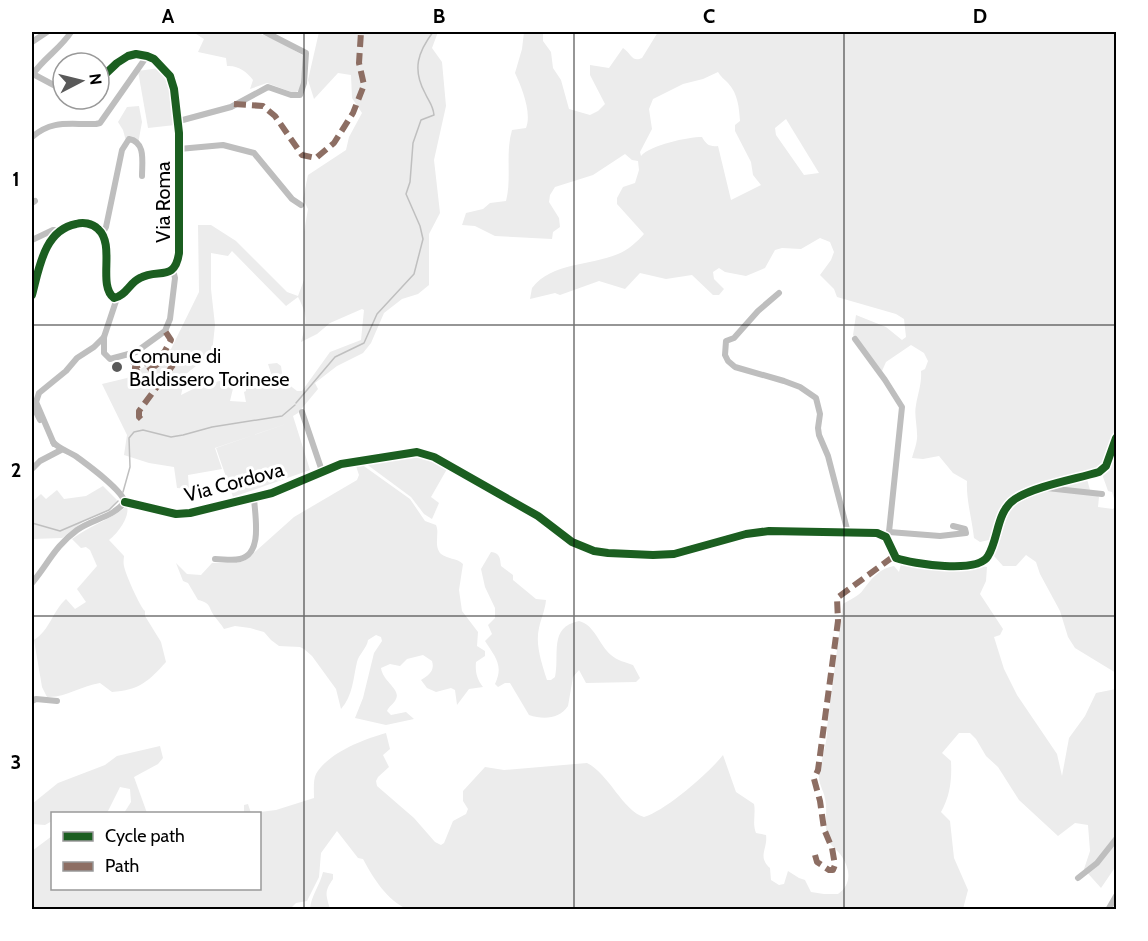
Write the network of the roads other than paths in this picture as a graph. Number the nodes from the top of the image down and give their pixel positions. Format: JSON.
{"nodes":[{"id":1,"x":47,"y":32,"type":"edge"},
{"id":2,"x":71,"y":32,"type":"edge"},
{"id":3,"x":265,"y":32,"type":"edge"},
{"id":4,"x":32,"y":42,"type":"edge"},
{"id":5,"x":147,"y":56,"type":"junction"},
{"id":6,"x":111,"y":70,"type":"edge"},
{"id":7,"x":32,"y":75,"type":"edge"},
{"id":8,"x":51,"y":84,"type":"edge"},
{"id":9,"x":178,"y":121,"type":"junction"},
{"id":10,"x":32,"y":137,"type":"edge"},
{"id":11,"x":180,"y":149,"type":"junction"},
{"id":12,"x":142,"y":176,"type":"dead end"},
{"id":13,"x":301,"y":204,"type":"dead end"},
{"id":14,"x":61,"y":230,"type":"junction"},
{"id":15,"x":102,"y":234,"type":"junction"},
{"id":16,"x":32,"y":240,"type":"edge"},
{"id":17,"x":173,"y":270,"type":"junction"},
{"id":18,"x":779,"y":293,"type":"dead end"},
{"id":19,"x":32,"y":295,"type":"edge"},
{"id":20,"x":117,"y":298,"type":"junction"},
{"id":21,"x":104,"y":337,"type":"junction"},
{"id":22,"x":855,"y":339,"type":"dead end"},
{"id":23,"x":32,"y":404,"type":"edge"},
{"id":24,"x":302,"y":412,"type":"dead end"},
{"id":25,"x":1116,"y":438,"type":"edge"},
{"id":26,"x":54,"y":444,"type":"junction"},
{"id":27,"x":61,"y":450,"type":"junction"},
{"id":28,"x":321,"y":468,"type":"junction"},
{"id":29,"x":32,"y":469,"type":"edge"},
{"id":30,"x":1044,"y":488,"type":"junction"},
{"id":31,"x":1102,"y":494,"type":"dead end"},
{"id":32,"x":254,"y":498,"type":"junction"},
{"id":33,"x":125,"y":502,"type":"junction"},
{"id":34,"x":953,"y":526,"type":"dead end"},
{"id":35,"x":848,"y":533,"type":"junction"},
{"id":36,"x":888,"y":534,"type":"junction"},
{"id":37,"x":215,"y":559,"type":"dead end"},
{"id":38,"x":32,"y":583,"type":"edge"},
{"id":39,"x":32,"y":701,"type":"edge"},
{"id":40,"x":57,"y":701,"type":"dead end"},
{"id":41,"x":1116,"y":839,"type":"edge"},
{"id":42,"x":1078,"y":878,"type":"dead end"},
{"id":43,"x":1116,"y":896,"type":"edge"},
{"id":44,"x":1108,"y":909,"type":"edge"}],
"edges":[{"from":1,"to":4,"type":"street"},
{"from":2,"to":7,"type":"street"},
{"from":3,"to":9,"type":"street"},
{"from":5,"to":6,"type":"street"},
{"from":5,"to":9,"type":"street","name":"Via Roma"},
{"from":5,"to":10,"type":"street"},
{"from":7,"to":8,"type":"street"},
{"from":9,"to":11,"type":"street","name":"Via Roma"},
{"from":11,"to":13,"type":"street"},
{"from":11,"to":17,"type":"street","name":"Via Roma"},
{"from":12,"to":15,"type":"street"},
{"from":14,"to":15,"type":"street"},
{"from":14,"to":16,"type":"street"},
{"from":14,"to":19,"type":"street"},
{"from":15,"to":20,"type":"street"},
{"from":17,"to":20,"type":"street","name":"Via Roma"},
{"from":17,"to":21,"type":"street"},
{"from":18,"to":35,"type":"street"},
{"from":20,"to":21,"type":"street"},
{"from":21,"to":26,"type":"street"},
{"from":22,"to":36,"type":"street"},
{"from":23,"to":26,"type":"street"},
{"from":24,"to":28,"type":"street"},
{"from":25,"to":30,"type":"street"},
{"from":26,"to":27,"type":"street"},
{"from":27,"to":29,"type":"street"},
{"from":27,"to":33,"type":"street"},
{"from":28,"to":32,"type":"street","name":"Via Cordova"},
{"from":28,"to":35,"type":"street","name":"Via Cordova"},
{"from":30,"to":31,"type":"street"},
{"from":30,"to":36,"type":"street"},
{"from":32,"to":33,"type":"street","name":"Via Cordova"},
{"from":32,"to":37,"type":"street"},
{"from":33,"to":38,"type":"street"},
{"from":34,"to":36,"type":"street","name":"Via Cordova"},
{"from":35,"to":36,"type":"street","name":"Via Cordova"},
{"from":39,"to":40,"type":"street"},
{"from":41,"to":42,"type":"street"},
{"from":43,"to":44,"type":"street"}]}
